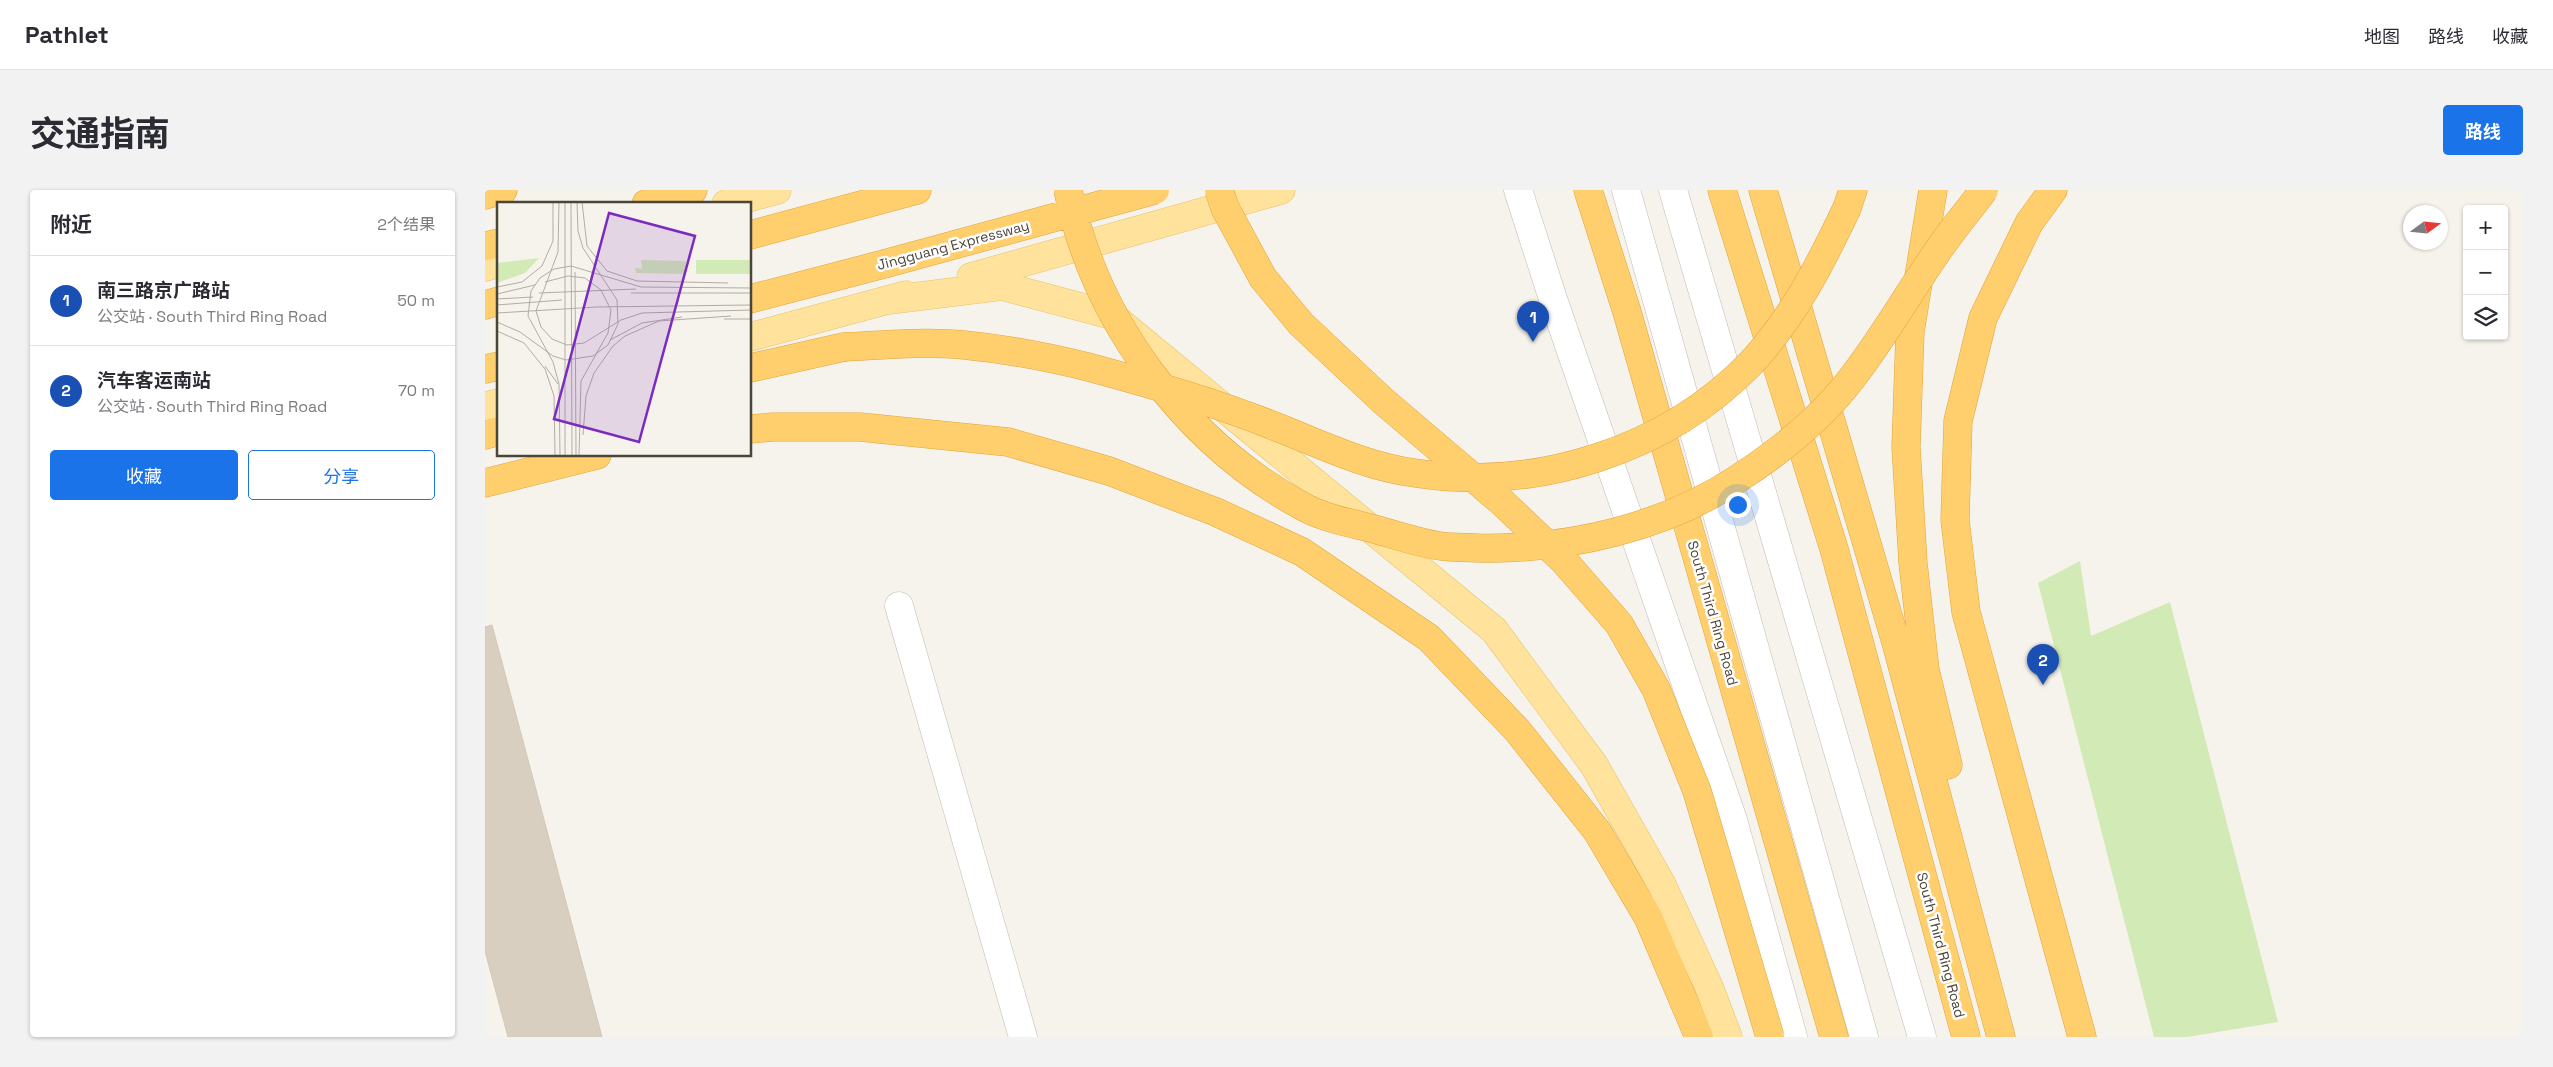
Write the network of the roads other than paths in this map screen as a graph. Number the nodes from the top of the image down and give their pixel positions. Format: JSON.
{"nodes":[{"id":1,"x":503,"y":190,"type":"edge"},
{"id":2,"x":693,"y":190,"type":"edge"},
{"id":3,"x":740,"y":190,"type":"edge"},
{"id":4,"x":777,"y":190,"type":"edge"},
{"id":5,"x":917,"y":190,"type":"edge"},
{"id":6,"x":1068,"y":190,"type":"edge"},
{"id":7,"x":1155,"y":190,"type":"edge"},
{"id":8,"x":1219,"y":190,"type":"edge"},
{"id":9,"x":1281,"y":190,"type":"edge"},
{"id":10,"x":1518,"y":190,"type":"edge"},
{"id":11,"x":1587,"y":190,"type":"edge"},
{"id":12,"x":1626,"y":190,"type":"edge"},
{"id":13,"x":1673,"y":190,"type":"edge"},
{"id":14,"x":1722,"y":190,"type":"edge"},
{"id":15,"x":1763,"y":190,"type":"edge"},
{"id":16,"x":1853,"y":190,"type":"edge"},
{"id":17,"x":1933,"y":190,"type":"edge"},
{"id":18,"x":1984,"y":190,"type":"edge"},
{"id":19,"x":2053,"y":190,"type":"edge"},
{"id":20,"x":485,"y":195,"type":"edge"},
{"id":21,"x":653,"y":202,"type":"edge"},
{"id":22,"x":722,"y":202,"type":"edge"},
{"id":23,"x":733,"y":202,"type":"edge"},
{"id":24,"x":751,"y":235,"type":"edge"},
{"id":25,"x":751,"y":300,"type":"edge"},
{"id":26,"x":889,"y":300,"type":"junction"},
{"id":27,"x":751,"y":337,"type":"edge"},
{"id":28,"x":751,"y":368,"type":"edge"},
{"id":29,"x":751,"y":429,"type":"edge"},
{"id":30,"x":593,"y":456,"type":"edge"},
{"id":31,"x":485,"y":483,"type":"edge"},
{"id":32,"x":899,"y":606,"type":"dead end"},
{"id":33,"x":1023,"y":1037,"type":"edge"},
{"id":34,"x":1699,"y":1037,"type":"edge"},
{"id":35,"x":1728,"y":1037,"type":"edge"},
{"id":36,"x":1770,"y":1037,"type":"edge"},
{"id":37,"x":1793,"y":1037,"type":"edge"},
{"id":38,"x":1834,"y":1037,"type":"edge"},
{"id":39,"x":1864,"y":1037,"type":"edge"},
{"id":40,"x":1922,"y":1037,"type":"edge"},
{"id":41,"x":1966,"y":1037,"type":"edge"},
{"id":42,"x":2001,"y":1037,"type":"edge"},
{"id":43,"x":2021,"y":1037,"type":"edge"},
{"id":44,"x":2082,"y":1037,"type":"edge"}],
"edges":[{"from":1,"to":20,"type":"highway"},
{"from":2,"to":21,"type":"highway"},
{"from":3,"to":22,"type":"main road"},
{"from":4,"to":23,"type":"main road"},
{"from":5,"to":24,"type":"highway"},
{"from":6,"to":18,"type":"highway","bridge":true},
{"from":7,"to":25,"type":"highway","name":"Jingguang Expressway","bridge":true},
{"from":8,"to":36,"type":"highway","bridge":true},
{"from":9,"to":26,"type":"main road"},
{"from":10,"to":37,"type":"street"},
{"from":11,"to":38,"type":"highway","name":"South Third Ring Road","bridge":true},
{"from":12,"to":39,"type":"street"},
{"from":13,"to":40,"type":"street"},
{"from":14,"to":41,"type":"highway","name":"South Third Ring Road","bridge":true},
{"from":15,"to":42,"type":"highway"},
{"from":16,"to":28,"type":"highway","bridge":true},
{"from":17,"to":43,"type":"highway","bridge":true},
{"from":19,"to":44,"type":"highway"},
{"from":26,"to":27,"type":"main road"},
{"from":26,"to":35,"type":"main road"},
{"from":29,"to":34,"type":"highway"},
{"from":30,"to":31,"type":"highway"},
{"from":32,"to":33,"type":"street"}]}
